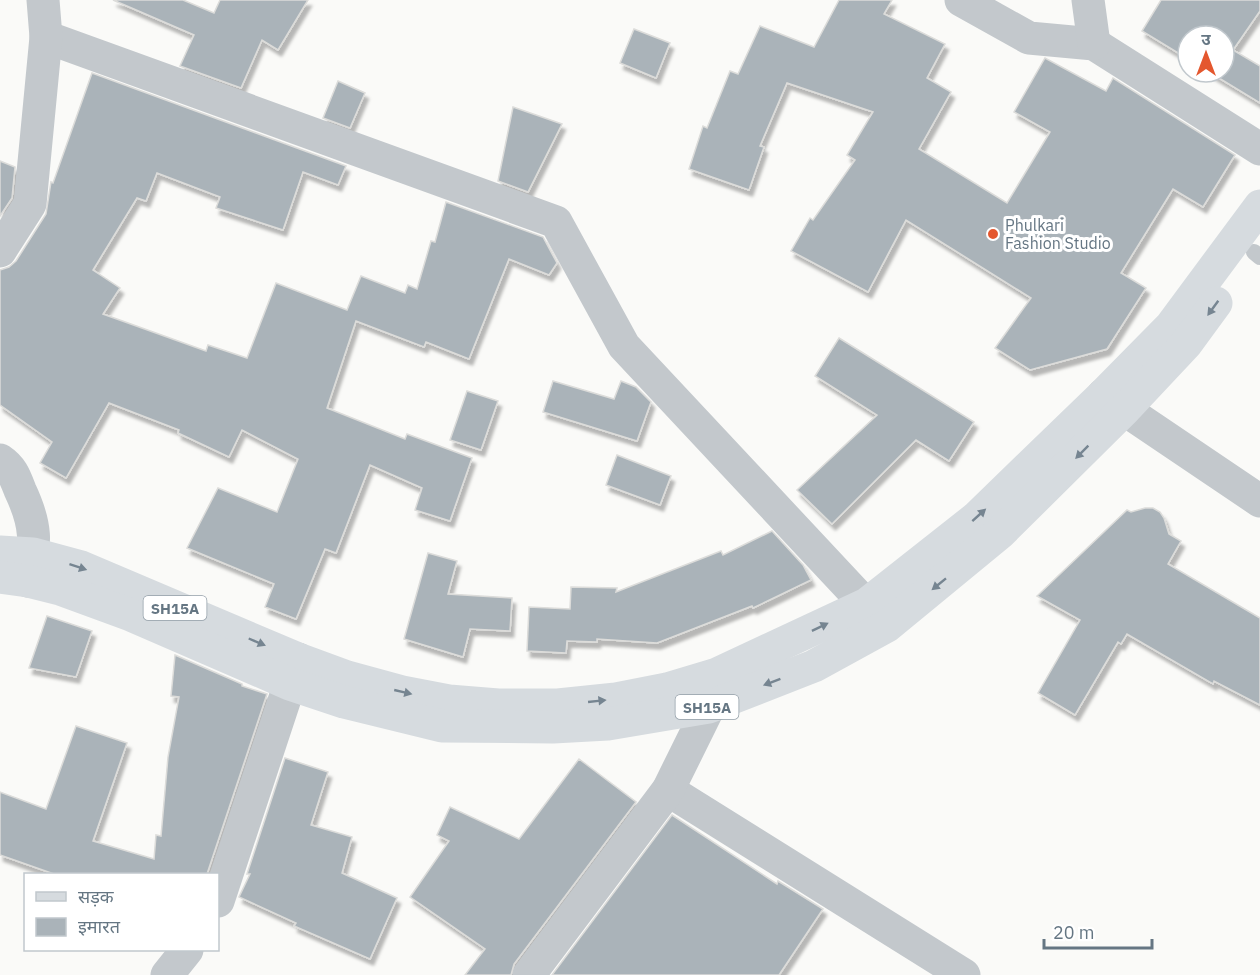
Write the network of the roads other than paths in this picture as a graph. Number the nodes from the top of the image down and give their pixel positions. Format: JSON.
{"nodes":[{"id":1,"x":43,"y":0,"type":"edge"},
{"id":2,"x":961,"y":0,"type":"edge"},
{"id":3,"x":1088,"y":0,"type":"edge"},
{"id":4,"x":46,"y":37,"type":"junction"},
{"id":5,"x":1094,"y":44,"type":"junction"},
{"id":6,"x":1260,"y":149,"type":"edge"},
{"id":7,"x":1260,"y":206,"type":"edge"},
{"id":8,"x":0,"y":250,"type":"edge"},
{"id":9,"x":1258,"y":251,"type":"edge"},
{"id":10,"x":1114,"y":402,"type":"junction"},
{"id":11,"x":0,"y":460,"type":"edge"},
{"id":12,"x":1260,"y":501,"type":"edge"},
{"id":13,"x":0,"y":552,"type":"edge"},
{"id":14,"x":21,"y":571,"type":"edge"},
{"id":15,"x":877,"y":615,"type":"junction"},
{"id":16,"x":294,"y":672,"type":"junction"},
{"id":17,"x":717,"y":674,"type":"junction"},
{"id":18,"x":709,"y":707,"type":"junction"},
{"id":19,"x":668,"y":790,"type":"junction"},
{"id":20,"x":219,"y":897,"type":"edge"},
{"id":21,"x":186,"y":951,"type":"edge"},
{"id":22,"x":167,"y":975,"type":"edge"},
{"id":23,"x":529,"y":975,"type":"edge"},
{"id":24,"x":964,"y":975,"type":"edge"}],
"edges":[{"from":1,"to":4,"type":"street"},
{"from":2,"to":5,"type":"street"},
{"from":3,"to":5,"type":"street"},
{"from":4,"to":8,"type":"street"},
{"from":4,"to":15,"type":"street"},
{"from":5,"to":6,"type":"street"},
{"from":7,"to":10,"type":"main road","number":"SH15A"},
{"from":9,"to":10,"type":"main road","number":"SH15A","one_way":true},
{"from":10,"to":12,"type":"street"},
{"from":10,"to":15,"type":"main road","number":"SH15A"},
{"from":11,"to":14,"type":"street"},
{"from":13,"to":14,"type":"main road","number":"SH15A"},
{"from":14,"to":16,"type":"main road","number":"SH15A"},
{"from":17,"to":15,"type":"main road","number":"SH15A","one_way":true},
{"from":15,"to":18,"type":"main road","number":"SH15A","one_way":true},
{"from":16,"to":17,"type":"main road","number":"SH15A","one_way":true},
{"from":16,"to":18,"type":"main road","number":"SH15A"},
{"from":16,"to":20,"type":"street"},
{"from":17,"to":18,"type":"street"},
{"from":18,"to":19,"type":"street"},
{"from":19,"to":23,"type":"street"},
{"from":19,"to":24,"type":"street"},
{"from":21,"to":22,"type":"street"}]}
